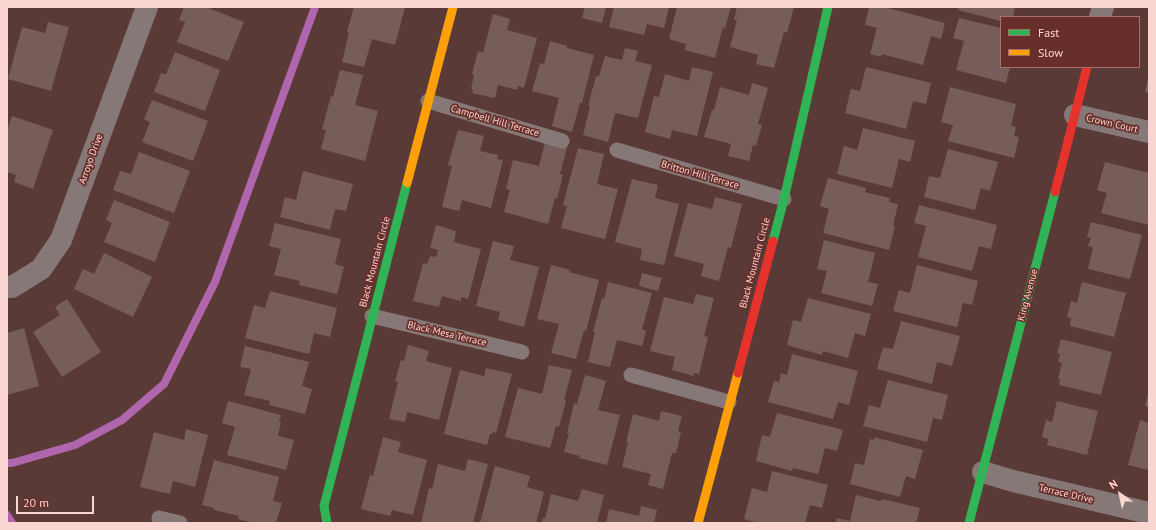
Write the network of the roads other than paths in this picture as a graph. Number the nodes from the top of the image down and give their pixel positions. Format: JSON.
{"nodes":[{"id":1,"x":147,"y":7,"type":"edge"},
{"id":2,"x":453,"y":7,"type":"edge"},
{"id":3,"x":828,"y":7,"type":"edge"},
{"id":4,"x":1088,"y":68,"type":"edge"},
{"id":5,"x":428,"y":101,"type":"junction"},
{"id":6,"x":1075,"y":115,"type":"junction"},
{"id":7,"x":1149,"y":132,"type":"edge"},
{"id":8,"x":562,"y":141,"type":"dead end"},
{"id":9,"x":617,"y":150,"type":"dead end"},
{"id":10,"x":784,"y":199,"type":"junction"},
{"id":11,"x":7,"y":287,"type":"edge"},
{"id":12,"x":372,"y":316,"type":"junction"},
{"id":13,"x":522,"y":352,"type":"dead end"},
{"id":14,"x":631,"y":375,"type":"dead end"},
{"id":15,"x":729,"y":402,"type":"junction"},
{"id":16,"x":983,"y":472,"type":"junction"},
{"id":17,"x":1149,"y":513,"type":"edge"},
{"id":18,"x":159,"y":518,"type":"dead end"},
{"id":19,"x":180,"y":523,"type":"edge"},
{"id":20,"x":327,"y":523,"type":"edge"},
{"id":21,"x":698,"y":523,"type":"edge"},
{"id":22,"x":969,"y":523,"type":"edge"}],
"edges":[{"from":1,"to":11,"type":"street","name":"Arroyo Drive"},
{"from":2,"to":5,"type":"street","name":"Black Mountain Circle"},
{"from":3,"to":10,"type":"street","name":"Black Mountain Circle"},
{"from":4,"to":6,"type":"street","name":"King Avenue"},
{"from":5,"to":8,"type":"lane","name":"Campbell Hill Terrace"},
{"from":5,"to":12,"type":"street","name":"Black Mountain Circle"},
{"from":6,"to":7,"type":"street","name":"Crown Court"},
{"from":6,"to":16,"type":"street","name":"King Avenue"},
{"from":9,"to":10,"type":"lane","name":"Britton Hill Terrace"},
{"from":10,"to":15,"type":"street","name":"Black Mountain Circle"},
{"from":12,"to":13,"type":"lane","name":"Black Mesa Terrace"},
{"from":12,"to":20,"type":"street","name":"Black Mountain Circle"},
{"from":14,"to":15,"type":"lane"},
{"from":15,"to":21,"type":"street","name":"Black Mountain Circle"},
{"from":16,"to":17,"type":"street","name":"Terrace Drive"},
{"from":16,"to":22,"type":"street","name":"King Avenue"},
{"from":18,"to":19,"type":"lane"}]}
